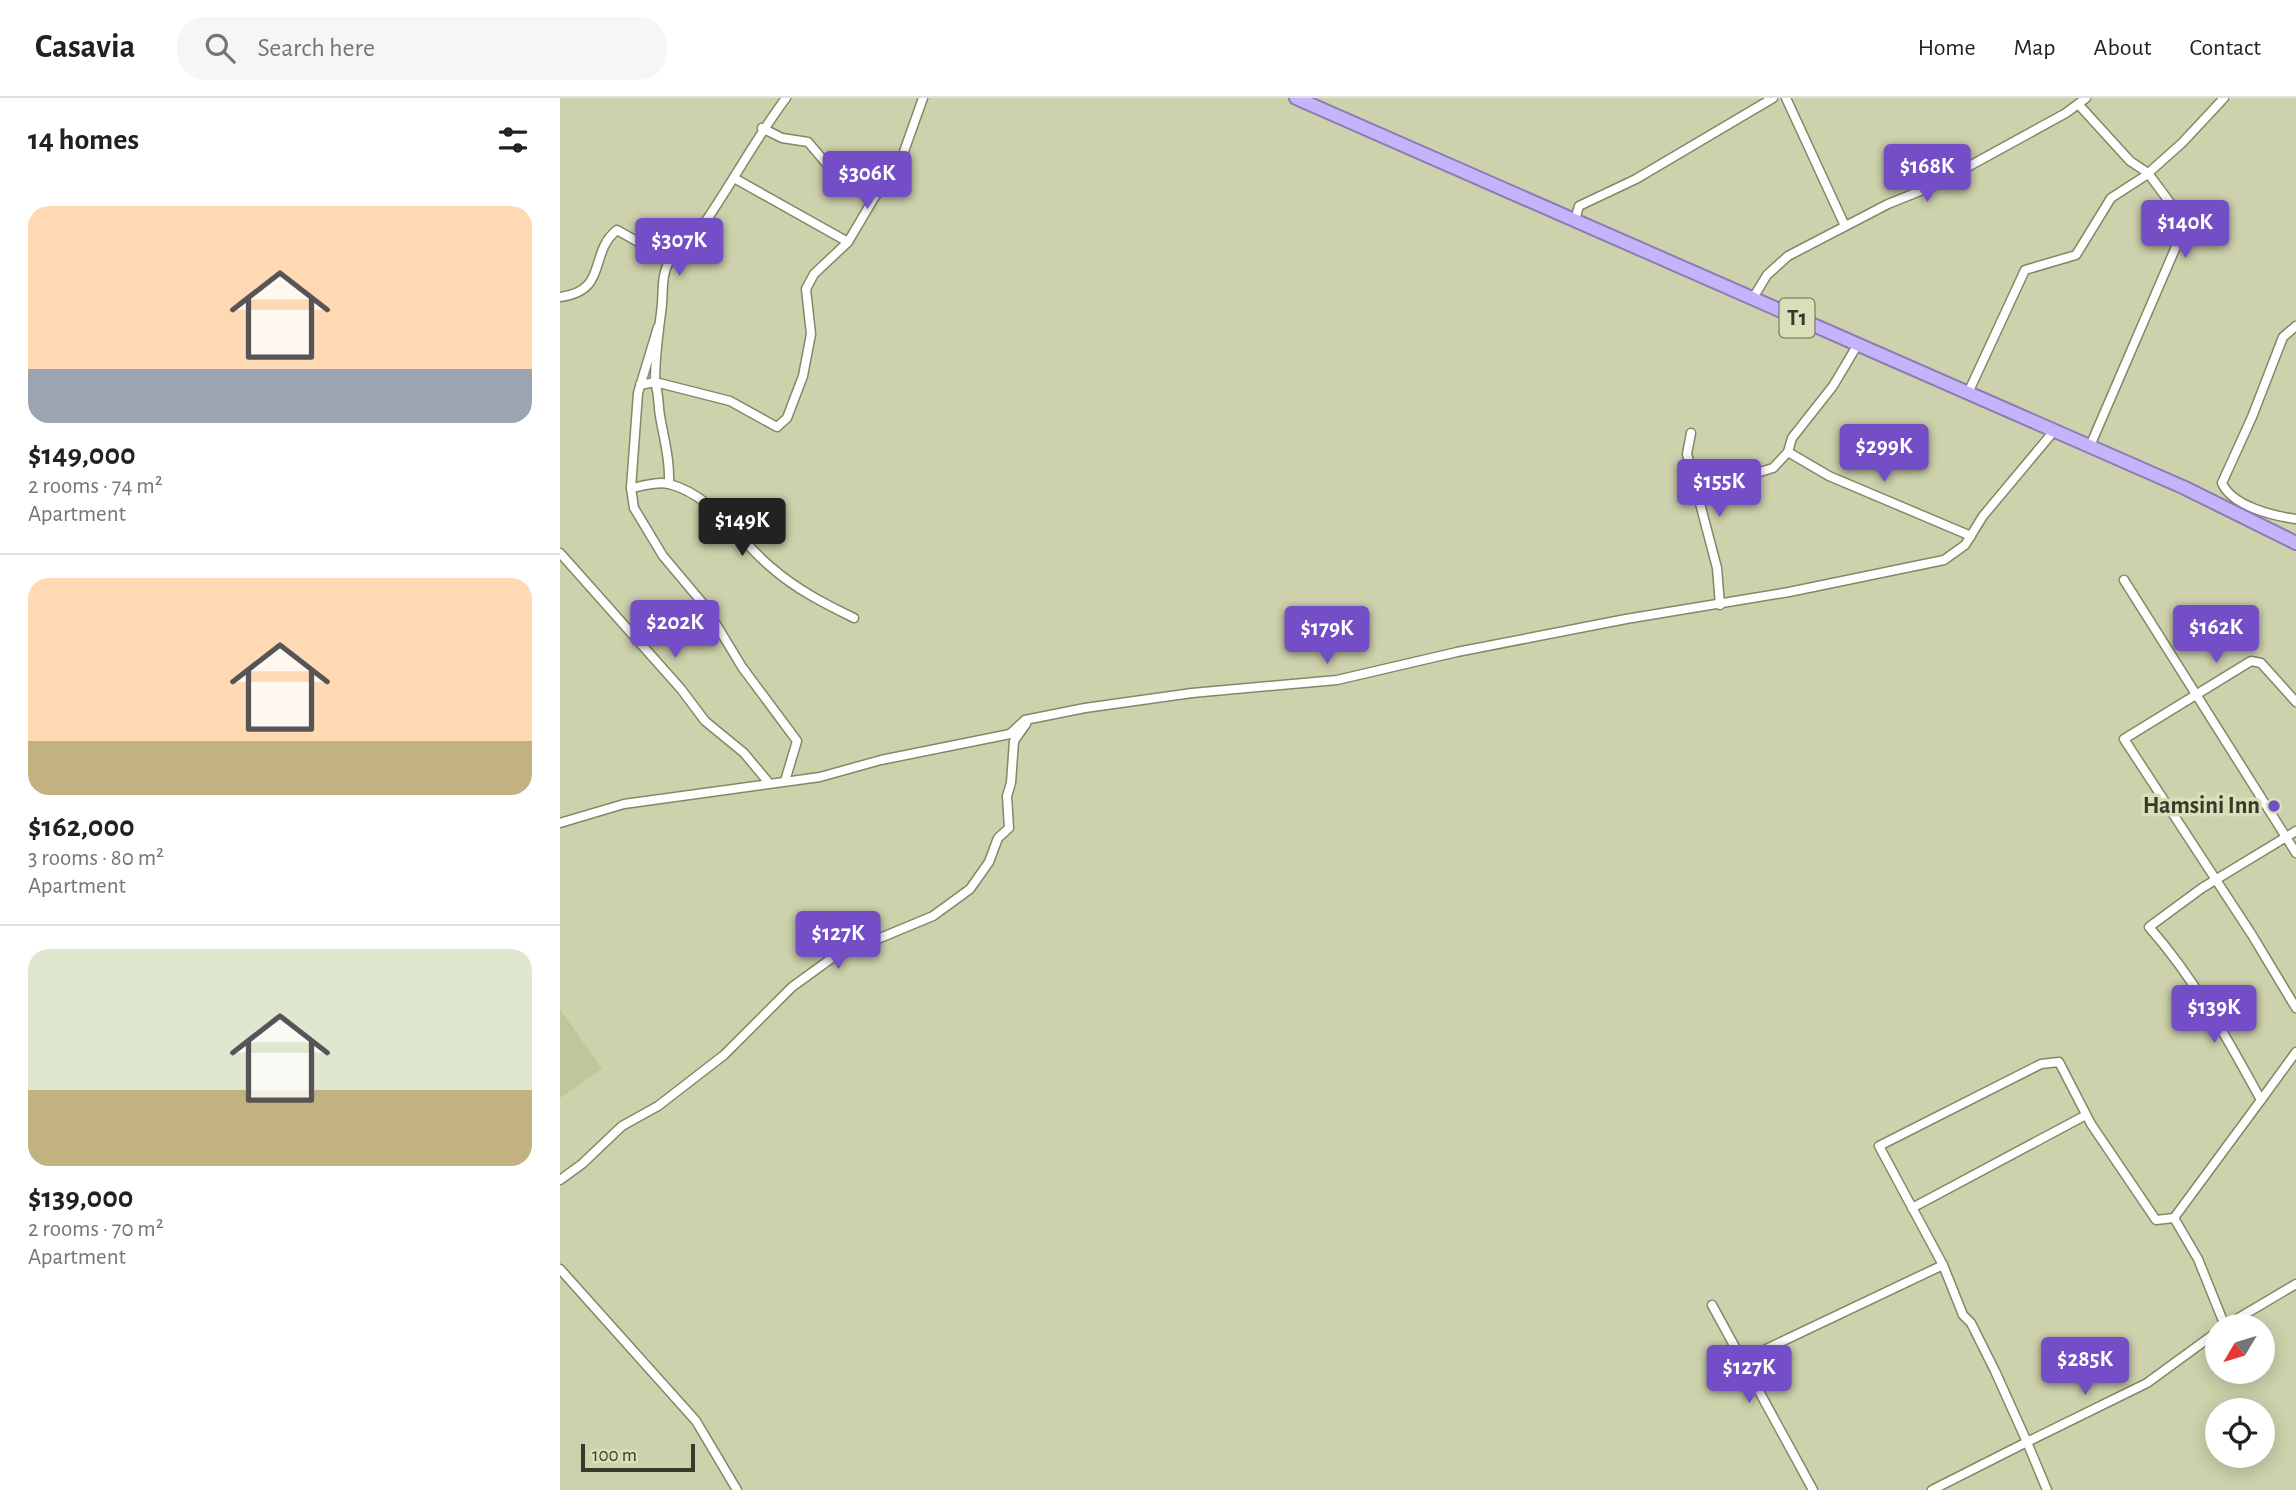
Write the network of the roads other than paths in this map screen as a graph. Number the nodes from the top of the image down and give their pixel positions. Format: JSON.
{"nodes":[{"id":1,"x":786,"y":98,"type":"edge"},
{"id":2,"x":923,"y":98,"type":"edge"},
{"id":3,"x":1296,"y":98,"type":"edge"},
{"id":4,"x":1773,"y":98,"type":"edge"},
{"id":5,"x":1786,"y":98,"type":"edge"},
{"id":6,"x":2224,"y":98,"type":"edge"},
{"id":7,"x":2083,"y":101,"type":"edge"},
{"id":8,"x":762,"y":128,"type":"junction"},
{"id":9,"x":2148,"y":173,"type":"junction"},
{"id":10,"x":734,"y":178,"type":"junction"},
{"id":11,"x":874,"y":198,"type":"junction"},
{"id":12,"x":1575,"y":220,"type":"junction"},
{"id":13,"x":1844,"y":226,"type":"junction"},
{"id":14,"x":848,"y":242,"type":"junction"},
{"id":15,"x":670,"y":260,"type":"junction"},
{"id":16,"x":560,"y":297,"type":"edge"},
{"id":17,"x":1753,"y":298,"type":"junction"},
{"id":18,"x":2296,"y":326,"type":"edge"},
{"id":19,"x":658,"y":327,"type":"junction"},
{"id":20,"x":1858,"y":344,"type":"junction"},
{"id":21,"x":655,"y":382,"type":"junction"},
{"id":22,"x":640,"y":385,"type":"junction"},
{"id":23,"x":1968,"y":393,"type":"junction"},
{"id":24,"x":2054,"y":431,"type":"junction"},
{"id":25,"x":1691,"y":433,"type":"dead end"},
{"id":26,"x":2090,"y":446,"type":"junction"},
{"id":27,"x":1788,"y":452,"type":"junction"},
{"id":28,"x":669,"y":484,"type":"junction"},
{"id":29,"x":631,"y":488,"type":"junction"},
{"id":30,"x":1697,"y":491,"type":"junction"},
{"id":31,"x":2296,"y":519,"type":"edge"},
{"id":32,"x":1971,"y":536,"type":"junction"},
{"id":33,"x":2296,"y":543,"type":"edge"},
{"id":34,"x":560,"y":553,"type":"edge"},
{"id":35,"x":2124,"y":580,"type":"dead end"},
{"id":36,"x":1720,"y":605,"type":"junction"},
{"id":37,"x":855,"y":618,"type":"dead end"},
{"id":38,"x":2196,"y":695,"type":"junction"},
{"id":39,"x":2296,"y":702,"type":"edge"},
{"id":40,"x":1030,"y":719,"type":"junction"},
{"id":41,"x":785,"y":781,"type":"junction"},
{"id":42,"x":769,"y":783,"type":"junction"},
{"id":43,"x":561,"y":823,"type":"edge"},
{"id":44,"x":2296,"y":831,"type":"edge"},
{"id":45,"x":2286,"y":837,"type":"junction"},
{"id":46,"x":2296,"y":853,"type":"edge"},
{"id":47,"x":2216,"y":879,"type":"junction"},
{"id":48,"x":2296,"y":1008,"type":"edge"},
{"id":49,"x":2296,"y":1052,"type":"edge"},
{"id":50,"x":2261,"y":1100,"type":"junction"},
{"id":51,"x":2086,"y":1115,"type":"junction"},
{"id":52,"x":560,"y":1180,"type":"edge"},
{"id":53,"x":1912,"y":1208,"type":"junction"},
{"id":54,"x":2174,"y":1218,"type":"junction"},
{"id":55,"x":1943,"y":1265,"type":"junction"},
{"id":56,"x":560,"y":1269,"type":"edge"},
{"id":57,"x":2296,"y":1284,"type":"edge"},
{"id":58,"x":1712,"y":1305,"type":"dead end"},
{"id":59,"x":2220,"y":1314,"type":"edge"},
{"id":60,"x":2245,"y":1314,"type":"edge"},
{"id":61,"x":2205,"y":1341,"type":"edge"},
{"id":62,"x":1741,"y":1361,"type":"junction"},
{"id":63,"x":2027,"y":1442,"type":"junction"},
{"id":64,"x":737,"y":1490,"type":"edge"},
{"id":65,"x":1813,"y":1490,"type":"edge"},
{"id":66,"x":1932,"y":1490,"type":"edge"},
{"id":67,"x":2047,"y":1490,"type":"edge"}],
"edges":[{"from":1,"to":8,"type":"street"},
{"from":2,"to":11,"type":"street"},
{"from":3,"to":12,"type":"highway","number":"T1"},
{"from":4,"to":12,"type":"street"},
{"from":5,"to":13,"type":"street"},
{"from":6,"to":9,"type":"street"},
{"from":7,"to":9,"type":"street"},
{"from":7,"to":13,"type":"street"},
{"from":8,"to":10,"type":"street"},
{"from":8,"to":11,"type":"street"},
{"from":9,"to":23,"type":"street"},
{"from":9,"to":26,"type":"street"},
{"from":10,"to":14,"type":"street"},
{"from":10,"to":15,"type":"street"},
{"from":11,"to":14,"type":"street"},
{"from":12,"to":17,"type":"highway","number":"T1"},
{"from":13,"to":17,"type":"street"},
{"from":14,"to":21,"type":"street"},
{"from":15,"to":16,"type":"street"},
{"from":15,"to":19,"type":"street"},
{"from":17,"to":20,"type":"highway","number":"T1"},
{"from":18,"to":31,"type":"street"},
{"from":19,"to":21,"type":"street"},
{"from":19,"to":22,"type":"street"},
{"from":20,"to":23,"type":"highway","number":"T1"},
{"from":20,"to":27,"type":"street"},
{"from":21,"to":22,"type":"street"},
{"from":21,"to":28,"type":"street"},
{"from":22,"to":29,"type":"street"},
{"from":23,"to":24,"type":"highway","number":"T1"},
{"from":24,"to":26,"type":"highway","number":"T1"},
{"from":24,"to":32,"type":"street"},
{"from":25,"to":30,"type":"street"},
{"from":26,"to":33,"type":"highway","number":"T1"},
{"from":27,"to":30,"type":"street"},
{"from":27,"to":32,"type":"street"},
{"from":28,"to":29,"type":"street"},
{"from":28,"to":37,"type":"street"},
{"from":29,"to":41,"type":"street"},
{"from":30,"to":36,"type":"street"},
{"from":32,"to":36,"type":"street"},
{"from":34,"to":42,"type":"street"},
{"from":35,"to":38,"type":"street"},
{"from":36,"to":40,"type":"street"},
{"from":38,"to":39,"type":"street"},
{"from":38,"to":45,"type":"street"},
{"from":38,"to":47,"type":"street"},
{"from":40,"to":41,"type":"street"},
{"from":40,"to":52,"type":"street"},
{"from":41,"to":42,"type":"street"},
{"from":42,"to":43,"type":"street"},
{"from":44,"to":45,"type":"street"},
{"from":45,"to":46,"type":"street"},
{"from":45,"to":47,"type":"street"},
{"from":47,"to":48,"type":"street"},
{"from":47,"to":50,"type":"street"},
{"from":49,"to":50,"type":"street"},
{"from":50,"to":54,"type":"street"},
{"from":51,"to":53,"type":"street"},
{"from":51,"to":53,"type":"street"},
{"from":51,"to":54,"type":"street"},
{"from":53,"to":55,"type":"street"},
{"from":54,"to":59,"type":"street"},
{"from":55,"to":62,"type":"street"},
{"from":55,"to":63,"type":"street"},
{"from":56,"to":64,"type":"street"},
{"from":57,"to":60,"type":"street"},
{"from":58,"to":62,"type":"street"},
{"from":61,"to":63,"type":"street"},
{"from":62,"to":65,"type":"street"},
{"from":63,"to":66,"type":"street"},
{"from":63,"to":67,"type":"street"}]}
